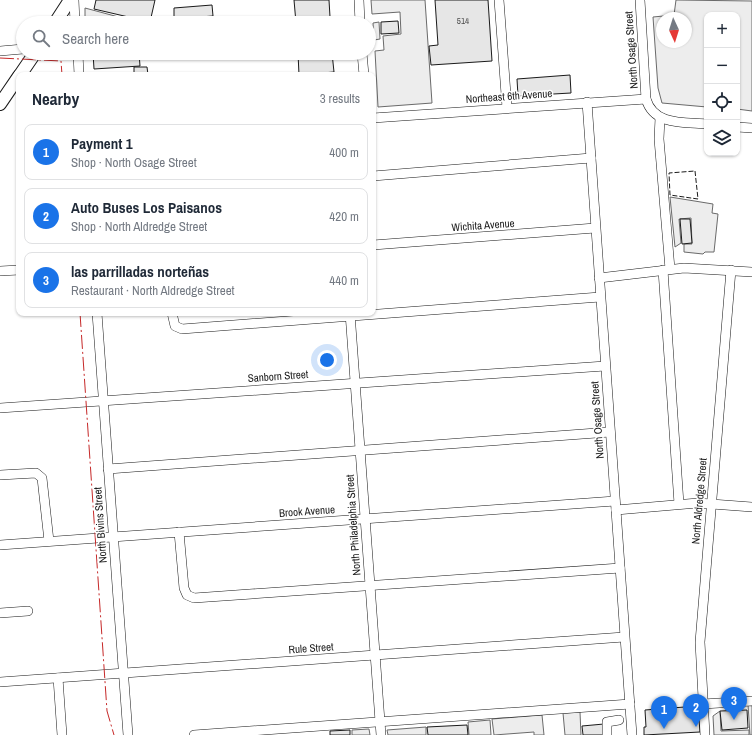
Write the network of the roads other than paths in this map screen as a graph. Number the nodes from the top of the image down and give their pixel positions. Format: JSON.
{"nodes":[{"id":1,"x":70,"y":0,"type":"edge"},
{"id":2,"x":74,"y":0,"type":"edge"},
{"id":3,"x":359,"y":0,"type":"edge"},
{"id":4,"x":499,"y":0,"type":"edge"},
{"id":5,"x":640,"y":0,"type":"edge"},
{"id":6,"x":60,"y":16,"type":"edge"},
{"id":7,"x":75,"y":16,"type":"edge"},
{"id":8,"x":360,"y":16,"type":"edge"},
{"id":9,"x":16,"y":50,"type":"edge"},
{"id":10,"x":0,"y":51,"type":"edge"},
{"id":11,"x":30,"y":60,"type":"edge"},
{"id":12,"x":77,"y":60,"type":"edge"},
{"id":13,"x":363,"y":60,"type":"edge"},
{"id":14,"x":23,"y":72,"type":"edge"},
{"id":15,"x":79,"y":72,"type":"edge"},
{"id":16,"x":364,"y":72,"type":"edge"},
{"id":17,"x":16,"y":82,"type":"edge"},
{"id":18,"x":646,"y":99,"type":"junction"},
{"id":19,"x":587,"y":102,"type":"junction"},
{"id":20,"x":0,"y":104,"type":"edge"},
{"id":21,"x":507,"y":108,"type":"junction"},
{"id":22,"x":376,"y":118,"type":"edge"},
{"id":23,"x":660,"y":118,"type":"junction"},
{"id":24,"x":704,"y":124,"type":"edge"},
{"id":25,"x":740,"y":126,"type":"edge"},
{"id":26,"x":752,"y":128,"type":"edge"},
{"id":27,"x":590,"y":158,"type":"junction"},
{"id":28,"x":376,"y":176,"type":"edge"},
{"id":29,"x":595,"y":228,"type":"junction"},
{"id":30,"x":376,"y":245,"type":"edge"},
{"id":31,"x":666,"y":269,"type":"junction"},
{"id":32,"x":16,"y":270,"type":"edge"},
{"id":33,"x":731,"y":270,"type":"junction"},
{"id":34,"x":0,"y":271,"type":"edge"},
{"id":35,"x":752,"y":272,"type":"edge"},
{"id":36,"x":599,"y":278,"type":"junction"},
{"id":37,"x":600,"y":297,"type":"junction"},
{"id":38,"x":376,"y":312,"type":"edge"},
{"id":39,"x":97,"y":316,"type":"edge"},
{"id":40,"x":173,"y":316,"type":"edge"},
{"id":41,"x":327,"y":316,"type":"edge"},
{"id":42,"x":351,"y":316,"type":"edge"},
{"id":43,"x":605,"y":366,"type":"junction"},
{"id":44,"x":356,"y":383,"type":"junction"},
{"id":45,"x":103,"y":401,"type":"junction"},
{"id":46,"x":0,"y":408,"type":"edge"},
{"id":47,"x":610,"y":432,"type":"junction"},
{"id":48,"x":360,"y":451,"type":"junction"},
{"id":49,"x":108,"y":469,"type":"junction"},
{"id":50,"x":0,"y":475,"type":"edge"},
{"id":51,"x":710,"y":503,"type":"junction"},
{"id":52,"x":679,"y":504,"type":"junction"},
{"id":53,"x":616,"y":505,"type":"junction"},
{"id":54,"x":752,"y":507,"type":"edge"},
{"id":55,"x":365,"y":519,"type":"junction"},
{"id":56,"x":179,"y":532,"type":"junction"},
{"id":57,"x":113,"y":537,"type":"junction"},
{"id":58,"x":49,"y":541,"type":"junction"},
{"id":59,"x":0,"y":545,"type":"edge"},
{"id":60,"x":620,"y":568,"type":"junction"},
{"id":61,"x":370,"y":586,"type":"junction"},
{"id":62,"x":28,"y":611,"type":"dead end"},
{"id":63,"x":0,"y":613,"type":"edge"},
{"id":64,"x":624,"y":637,"type":"junction"},
{"id":65,"x":375,"y":655,"type":"junction"},
{"id":66,"x":123,"y":674,"type":"junction"},
{"id":67,"x":58,"y":678,"type":"junction"},
{"id":68,"x":0,"y":682,"type":"edge"},
{"id":69,"x":752,"y":701,"type":"edge"},
{"id":70,"x":630,"y":704,"type":"junction"},
{"id":71,"x":703,"y":704,"type":"junction"},
{"id":72,"x":619,"y":720,"type":"dead end"},
{"id":73,"x":380,"y":722,"type":"junction"},
{"id":74,"x":62,"y":735,"type":"edge"},
{"id":75,"x":128,"y":735,"type":"edge"},
{"id":76,"x":194,"y":735,"type":"edge"},
{"id":77,"x":380,"y":735,"type":"edge"},
{"id":78,"x":607,"y":735,"type":"edge"},
{"id":79,"x":632,"y":735,"type":"edge"},
{"id":80,"x":705,"y":735,"type":"edge"}],
"edges":[{"from":1,"to":6,"type":"main road"},
{"from":2,"to":7,"type":"street"},
{"from":3,"to":8,"type":"street"},
{"from":4,"to":21,"type":"street"},
{"from":5,"to":18,"type":"street","name":"North Osage Street"},
{"from":9,"to":10,"type":"street"},
{"from":11,"to":14,"type":"main road"},
{"from":12,"to":15,"type":"street"},
{"from":13,"to":16,"type":"street"},
{"from":17,"to":20,"type":"main road"},
{"from":18,"to":19,"type":"street","name":"Northeast 6th Avenue"},
{"from":18,"to":23,"type":"street"},
{"from":19,"to":21,"type":"street","name":"Northeast 6th Avenue"},
{"from":19,"to":27,"type":"street","name":"North Osage Street"},
{"from":21,"to":22,"type":"street","name":"Northeast 6th Avenue"},
{"from":23,"to":24,"type":"street"},
{"from":23,"to":31,"type":"street"},
{"from":25,"to":26,"type":"street"},
{"from":27,"to":28,"type":"street"},
{"from":27,"to":29,"type":"street","name":"North Osage Street"},
{"from":29,"to":30,"type":"street","name":"Wichita Avenue"},
{"from":29,"to":36,"type":"street","name":"North Osage Street"},
{"from":31,"to":33,"type":"street"},
{"from":31,"to":36,"type":"street"},
{"from":31,"to":52,"type":"street"},
{"from":32,"to":34,"type":"street"},
{"from":33,"to":35,"type":"street"},
{"from":33,"to":51,"type":"street","name":"North Aldredge Street"},
{"from":36,"to":37,"type":"street","name":"North Osage Street"},
{"from":37,"to":38,"type":"street"},
{"from":37,"to":43,"type":"street","name":"North Osage Street"},
{"from":39,"to":45,"type":"street","name":"North Bivins Street"},
{"from":40,"to":41,"type":"street"},
{"from":42,"to":44,"type":"street","name":"North Philadelphia Street"},
{"from":43,"to":44,"type":"street","name":"Sanborn Street"},
{"from":43,"to":47,"type":"street","name":"North Osage Street"},
{"from":44,"to":45,"type":"street","name":"Sanborn Street"},
{"from":44,"to":48,"type":"street","name":"North Philadelphia Street"},
{"from":45,"to":46,"type":"street","name":"Sanborn Street"},
{"from":45,"to":49,"type":"street","name":"North Bivins Street"},
{"from":47,"to":48,"type":"street"},
{"from":47,"to":53,"type":"street","name":"North Osage Street"},
{"from":48,"to":49,"type":"street"},
{"from":48,"to":55,"type":"street","name":"North Philadelphia Street"},
{"from":49,"to":57,"type":"street","name":"North Bivins Street"},
{"from":50,"to":58,"type":"street"},
{"from":51,"to":52,"type":"street","name":"Brook Avenue"},
{"from":51,"to":54,"type":"street","name":"Brook Avenue"},
{"from":51,"to":71,"type":"street","name":"North Aldredge Street"},
{"from":52,"to":53,"type":"street","name":"Brook Avenue"},
{"from":53,"to":55,"type":"street","name":"Brook Avenue"},
{"from":53,"to":60,"type":"street","name":"North Osage Street"},
{"from":55,"to":56,"type":"street","name":"Brook Avenue"},
{"from":55,"to":61,"type":"street","name":"North Philadelphia Street"},
{"from":56,"to":57,"type":"street","name":"Brook Avenue"},
{"from":56,"to":61,"type":"street"},
{"from":57,"to":58,"type":"street","name":"Brook Avenue"},
{"from":57,"to":66,"type":"street","name":"North Bivins Street"},
{"from":58,"to":59,"type":"street","name":"Brook Avenue"},
{"from":60,"to":61,"type":"street"},
{"from":60,"to":64,"type":"street","name":"North Osage Street"},
{"from":61,"to":65,"type":"street","name":"North Philadelphia Street"},
{"from":62,"to":63,"type":"street"},
{"from":64,"to":65,"type":"street","name":"Rule Street"},
{"from":64,"to":70,"type":"street","name":"North Osage Street"},
{"from":65,"to":66,"type":"street","name":"Rule Street"},
{"from":65,"to":73,"type":"street","name":"North Philadelphia Street"},
{"from":66,"to":67,"type":"street","name":"Rule Street"},
{"from":66,"to":75,"type":"street","name":"North Bivins Street"},
{"from":67,"to":68,"type":"street","name":"Rule Street"},
{"from":67,"to":74,"type":"street"},
{"from":69,"to":71,"type":"street"},
{"from":70,"to":73,"type":"street"},
{"from":70,"to":79,"type":"street","name":"North Osage Street"},
{"from":71,"to":80,"type":"street","name":"North Aldredge Street"},
{"from":72,"to":78,"type":"street"},
{"from":73,"to":76,"type":"street"},
{"from":73,"to":77,"type":"street","name":"North Philadelphia Street"}]}
